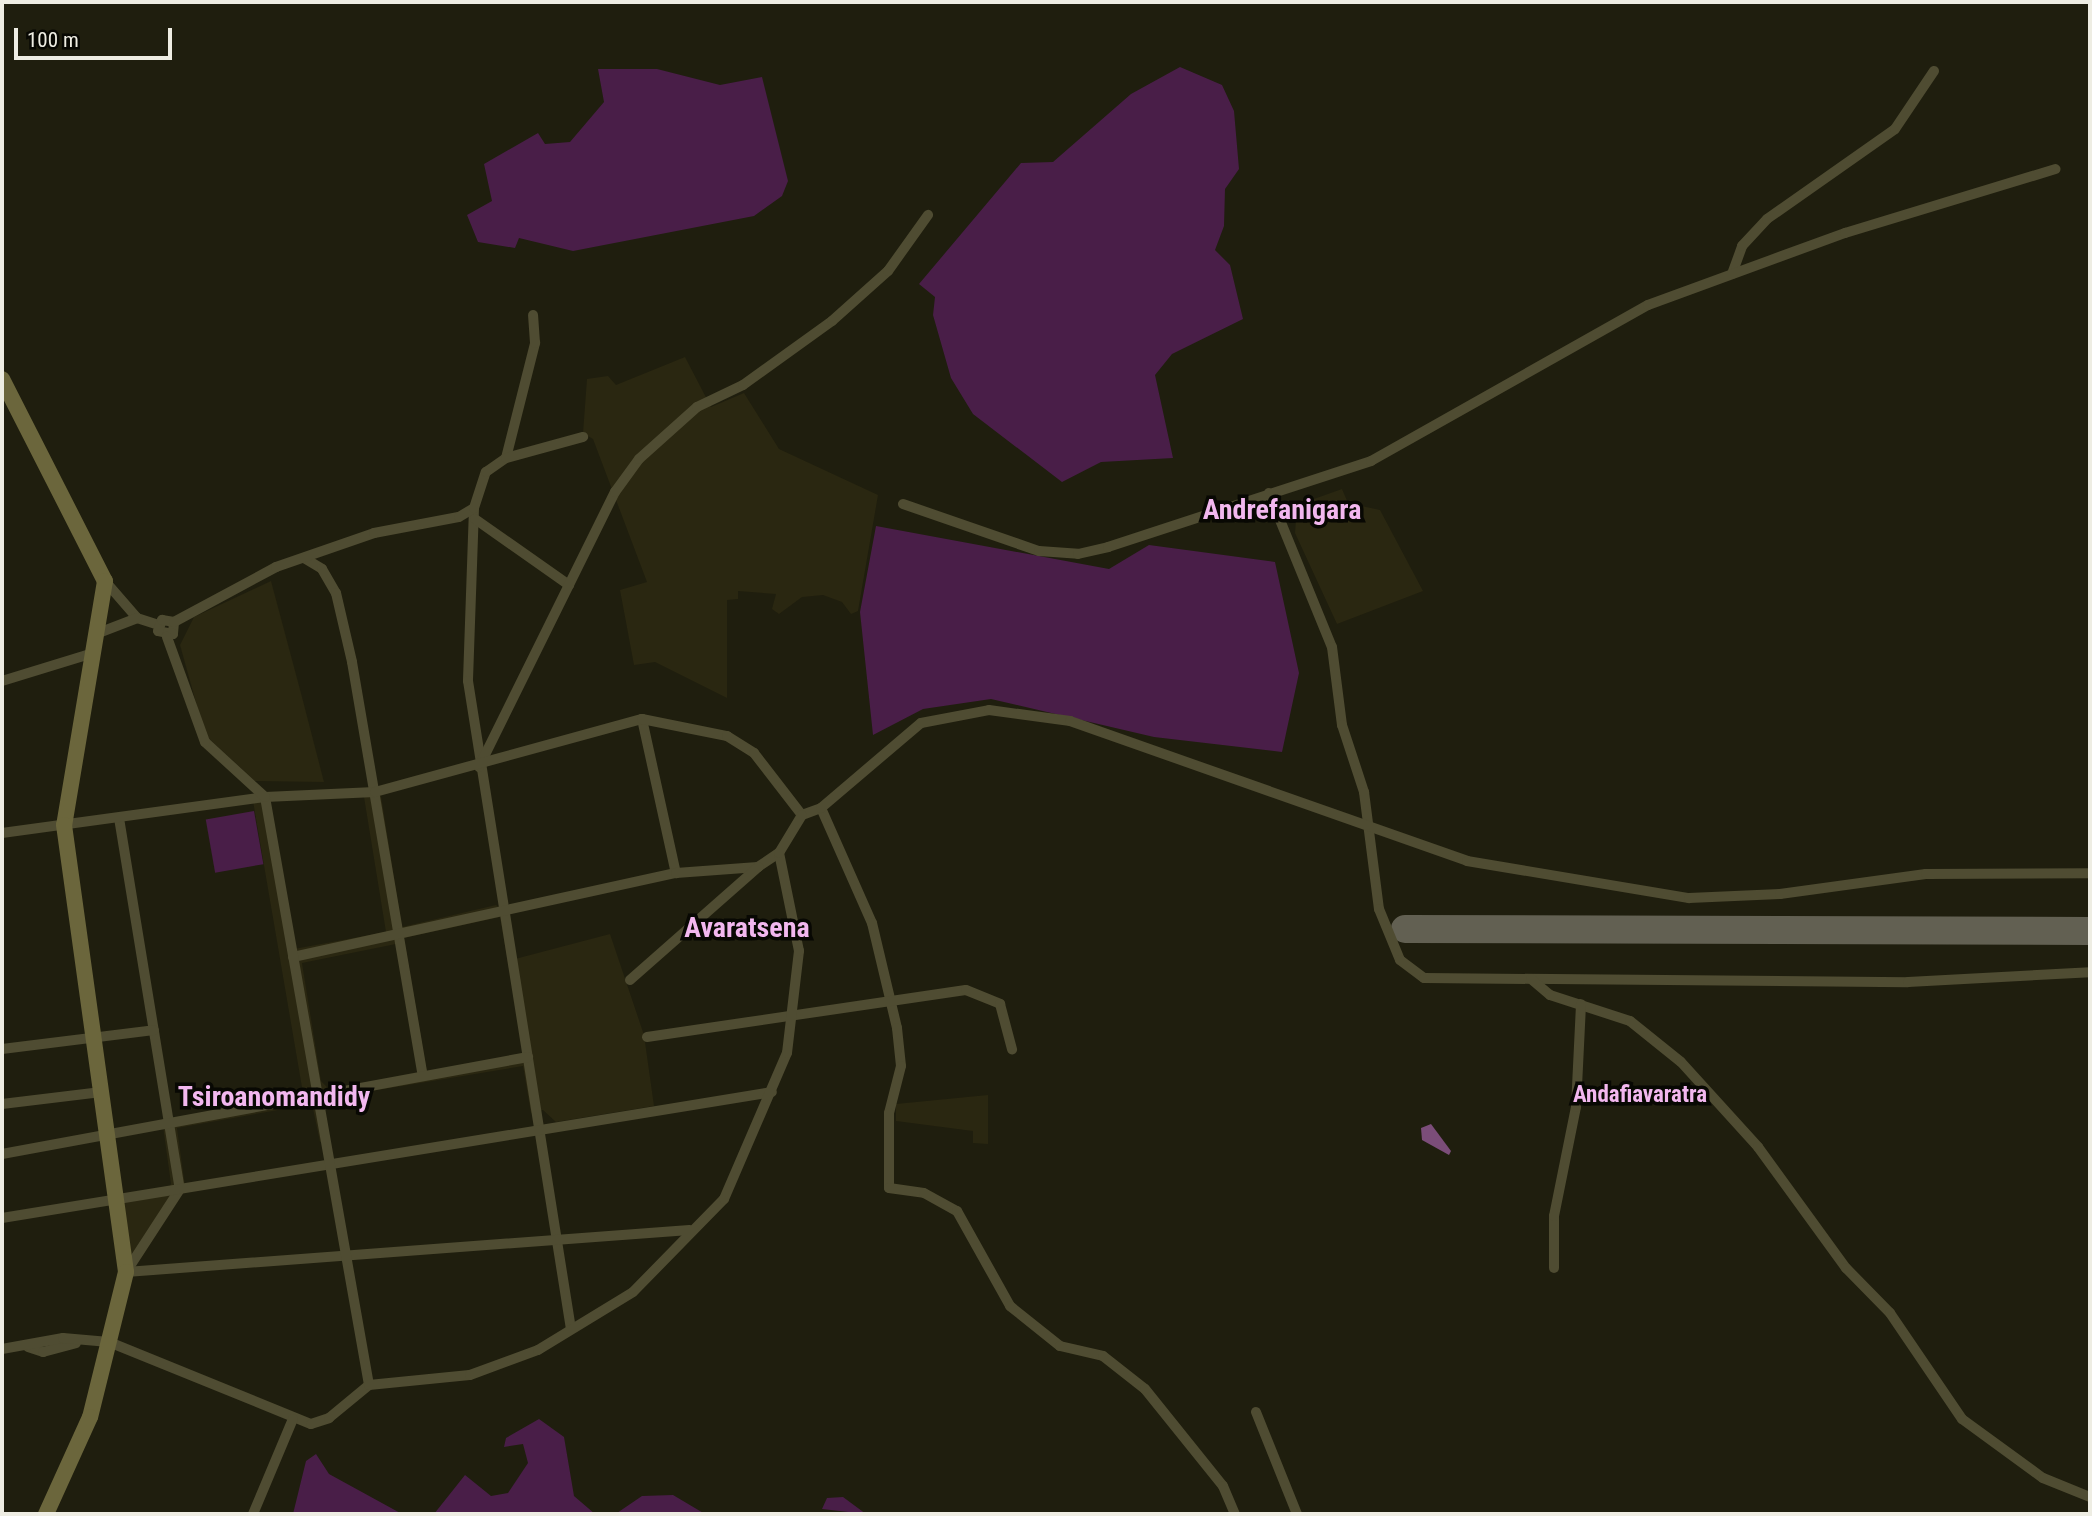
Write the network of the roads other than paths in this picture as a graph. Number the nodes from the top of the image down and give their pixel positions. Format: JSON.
{"nodes":[{"id":1,"x":1934,"y":71,"type":"dead end"},
{"id":2,"x":2055,"y":170,"type":"dead end"},
{"id":3,"x":929,"y":215,"type":"dead end"},
{"id":4,"x":1732,"y":274,"type":"junction"},
{"id":5,"x":533,"y":315,"type":"dead end"},
{"id":6,"x":2,"y":379,"type":"edge"},
{"id":7,"x":583,"y":437,"type":"dead end"},
{"id":8,"x":506,"y":458,"type":"junction"},
{"id":9,"x":1269,"y":493,"type":"junction"},
{"id":10,"x":903,"y":504,"type":"dead end"},
{"id":11,"x":474,"y":514,"type":"junction"},
{"id":12,"x":303,"y":558,"type":"junction"},
{"id":13,"x":104,"y":581,"type":"junction"},
{"id":14,"x":569,"y":585,"type":"junction"},
{"id":15,"x":137,"y":618,"type":"junction"},
{"id":16,"x":174,"y":622,"type":"junction"},
{"id":17,"x":158,"y":625,"type":"junction"},
{"id":18,"x":101,"y":632,"type":"junction"},
{"id":19,"x":167,"y":636,"type":"junction"},
{"id":20,"x":97,"y":652,"type":"junction"},
{"id":21,"x":2,"y":681,"type":"edge"},
{"id":22,"x":642,"y":719,"type":"junction"},
{"id":23,"x":479,"y":767,"type":"junction"},
{"id":24,"x":375,"y":792,"type":"junction"},
{"id":25,"x":265,"y":797,"type":"junction"},
{"id":26,"x":821,"y":808,"type":"junction"},
{"id":27,"x":802,"y":815,"type":"junction"},
{"id":28,"x":119,"y":818,"type":"junction"},
{"id":29,"x":1367,"y":824,"type":"junction"},
{"id":30,"x":64,"y":825,"type":"junction"},
{"id":31,"x":2,"y":833,"type":"edge"},
{"id":32,"x":779,"y":853,"type":"junction"},
{"id":33,"x":758,"y":867,"type":"junction"},
{"id":34,"x":676,"y":873,"type":"junction"},
{"id":35,"x":2090,"y":873,"type":"edge"},
{"id":36,"x":502,"y":911,"type":"junction"},
{"id":37,"x":398,"y":934,"type":"junction"},
{"id":38,"x":293,"y":957,"type":"junction"},
{"id":39,"x":2090,"y":972,"type":"edge"},
{"id":40,"x":1531,"y":979,"type":"junction"},
{"id":41,"x":630,"y":981,"type":"dead end"},
{"id":42,"x":890,"y":999,"type":"junction"},
{"id":43,"x":1581,"y":1004,"type":"junction"},
{"id":44,"x":794,"y":1011,"type":"junction"},
{"id":45,"x":154,"y":1030,"type":"junction"},
{"id":46,"x":647,"y":1037,"type":"dead end"},
{"id":47,"x":93,"y":1038,"type":"junction"},
{"id":48,"x":2,"y":1049,"type":"edge"},
{"id":49,"x":1012,"y":1049,"type":"dead end"},
{"id":50,"x":528,"y":1057,"type":"junction"},
{"id":51,"x":423,"y":1076,"type":"junction"},
{"id":52,"x":101,"y":1091,"type":"junction"},
{"id":53,"x":772,"y":1093,"type":"junction"},
{"id":54,"x":318,"y":1097,"type":"junction"},
{"id":55,"x":2,"y":1104,"type":"edge"},
{"id":56,"x":169,"y":1123,"type":"junction"},
{"id":57,"x":539,"y":1127,"type":"junction"},
{"id":58,"x":107,"y":1134,"type":"junction"},
{"id":59,"x":2,"y":1154,"type":"edge"},
{"id":60,"x":330,"y":1165,"type":"junction"},
{"id":61,"x":180,"y":1189,"type":"junction"},
{"id":62,"x":116,"y":1200,"type":"junction"},
{"id":63,"x":2,"y":1218,"type":"edge"},
{"id":64,"x":690,"y":1230,"type":"junction"},
{"id":65,"x":556,"y":1239,"type":"junction"},
{"id":66,"x":346,"y":1256,"type":"junction"},
{"id":67,"x":1554,"y":1268,"type":"dead end"},
{"id":68,"x":126,"y":1272,"type":"junction"},
{"id":69,"x":571,"y":1329,"type":"junction"},
{"id":70,"x":109,"y":1342,"type":"junction"},
{"id":71,"x":2,"y":1349,"type":"edge"},
{"id":72,"x":369,"y":1385,"type":"junction"},
{"id":73,"x":1256,"y":1412,"type":"dead end"},
{"id":74,"x":293,"y":1419,"type":"junction"},
{"id":75,"x":2090,"y":1497,"type":"edge"},
{"id":76,"x":46,"y":1514,"type":"edge"},
{"id":77,"x":253,"y":1514,"type":"edge"},
{"id":78,"x":1235,"y":1514,"type":"edge"},
{"id":79,"x":1297,"y":1514,"type":"edge"}],
"edges":[{"from":1,"to":4,"type":"street"},
{"from":2,"to":4,"type":"street"},
{"from":3,"to":14,"type":"street"},
{"from":4,"to":9,"type":"street"},
{"from":5,"to":8,"type":"street"},
{"from":6,"to":13,"type":"main road"},
{"from":7,"to":8,"type":"street"},
{"from":8,"to":11,"type":"street"},
{"from":9,"to":10,"type":"street"},
{"from":9,"to":29,"type":"street"},
{"from":11,"to":12,"type":"street"},
{"from":11,"to":14,"type":"street"},
{"from":11,"to":23,"type":"street"},
{"from":12,"to":16,"type":"street"},
{"from":12,"to":24,"type":"street"},
{"from":13,"to":15,"type":"street"},
{"from":13,"to":18,"type":"main road"},
{"from":14,"to":23,"type":"street"},
{"from":15,"to":17,"type":"street"},
{"from":15,"to":18,"type":"street"},
{"from":16,"to":17,"type":"street"},
{"from":16,"to":19,"type":"street"},
{"from":17,"to":19,"type":"street"},
{"from":18,"to":20,"type":"main road"},
{"from":19,"to":25,"type":"street"},
{"from":20,"to":21,"type":"street"},
{"from":20,"to":30,"type":"main road"},
{"from":22,"to":23,"type":"street"},
{"from":22,"to":27,"type":"street"},
{"from":22,"to":34,"type":"street"},
{"from":23,"to":24,"type":"street"},
{"from":23,"to":36,"type":"street"},
{"from":24,"to":25,"type":"street"},
{"from":24,"to":37,"type":"street"},
{"from":25,"to":28,"type":"street"},
{"from":25,"to":38,"type":"street"},
{"from":26,"to":27,"type":"street"},
{"from":26,"to":29,"type":"street"},
{"from":26,"to":42,"type":"street"},
{"from":27,"to":32,"type":"street"},
{"from":28,"to":30,"type":"street"},
{"from":28,"to":45,"type":"street"},
{"from":29,"to":35,"type":"street"},
{"from":29,"to":40,"type":"street"},
{"from":30,"to":31,"type":"street"},
{"from":30,"to":47,"type":"main road"},
{"from":32,"to":33,"type":"street"},
{"from":32,"to":44,"type":"street"},
{"from":33,"to":34,"type":"street"},
{"from":33,"to":41,"type":"street"},
{"from":34,"to":36,"type":"street"},
{"from":36,"to":37,"type":"street"},
{"from":36,"to":50,"type":"street"},
{"from":37,"to":38,"type":"street"},
{"from":37,"to":51,"type":"street"},
{"from":38,"to":54,"type":"street"},
{"from":39,"to":40,"type":"street"},
{"from":40,"to":43,"type":"street"},
{"from":42,"to":44,"type":"street"},
{"from":42,"to":49,"type":"street"},
{"from":42,"to":78,"type":"street"},
{"from":43,"to":67,"type":"street"},
{"from":43,"to":75,"type":"street"},
{"from":44,"to":46,"type":"street"},
{"from":44,"to":53,"type":"street"},
{"from":45,"to":47,"type":"street"},
{"from":45,"to":56,"type":"street"},
{"from":47,"to":48,"type":"street"},
{"from":47,"to":52,"type":"main road"},
{"from":50,"to":51,"type":"street"},
{"from":50,"to":57,"type":"street"},
{"from":51,"to":54,"type":"street"},
{"from":52,"to":55,"type":"street"},
{"from":52,"to":58,"type":"main road"},
{"from":53,"to":57,"type":"street"},
{"from":53,"to":64,"type":"street"},
{"from":54,"to":56,"type":"street"},
{"from":54,"to":60,"type":"street"},
{"from":56,"to":58,"type":"street"},
{"from":56,"to":61,"type":"street"},
{"from":57,"to":60,"type":"street"},
{"from":57,"to":65,"type":"street"},
{"from":58,"to":59,"type":"street"},
{"from":58,"to":62,"type":"main road"},
{"from":60,"to":61,"type":"street"},
{"from":60,"to":66,"type":"street"},
{"from":61,"to":62,"type":"street"},
{"from":61,"to":68,"type":"street"},
{"from":62,"to":63,"type":"street"},
{"from":62,"to":68,"type":"main road"},
{"from":64,"to":65,"type":"street"},
{"from":64,"to":69,"type":"street"},
{"from":65,"to":66,"type":"street"},
{"from":65,"to":69,"type":"street"},
{"from":66,"to":68,"type":"street"},
{"from":66,"to":72,"type":"street"},
{"from":68,"to":70,"type":"main road"},
{"from":69,"to":72,"type":"street"},
{"from":70,"to":71,"type":"street"},
{"from":70,"to":74,"type":"street"},
{"from":70,"to":76,"type":"main road"},
{"from":72,"to":74,"type":"street"},
{"from":73,"to":79,"type":"street"},
{"from":74,"to":77,"type":"street"}]}
